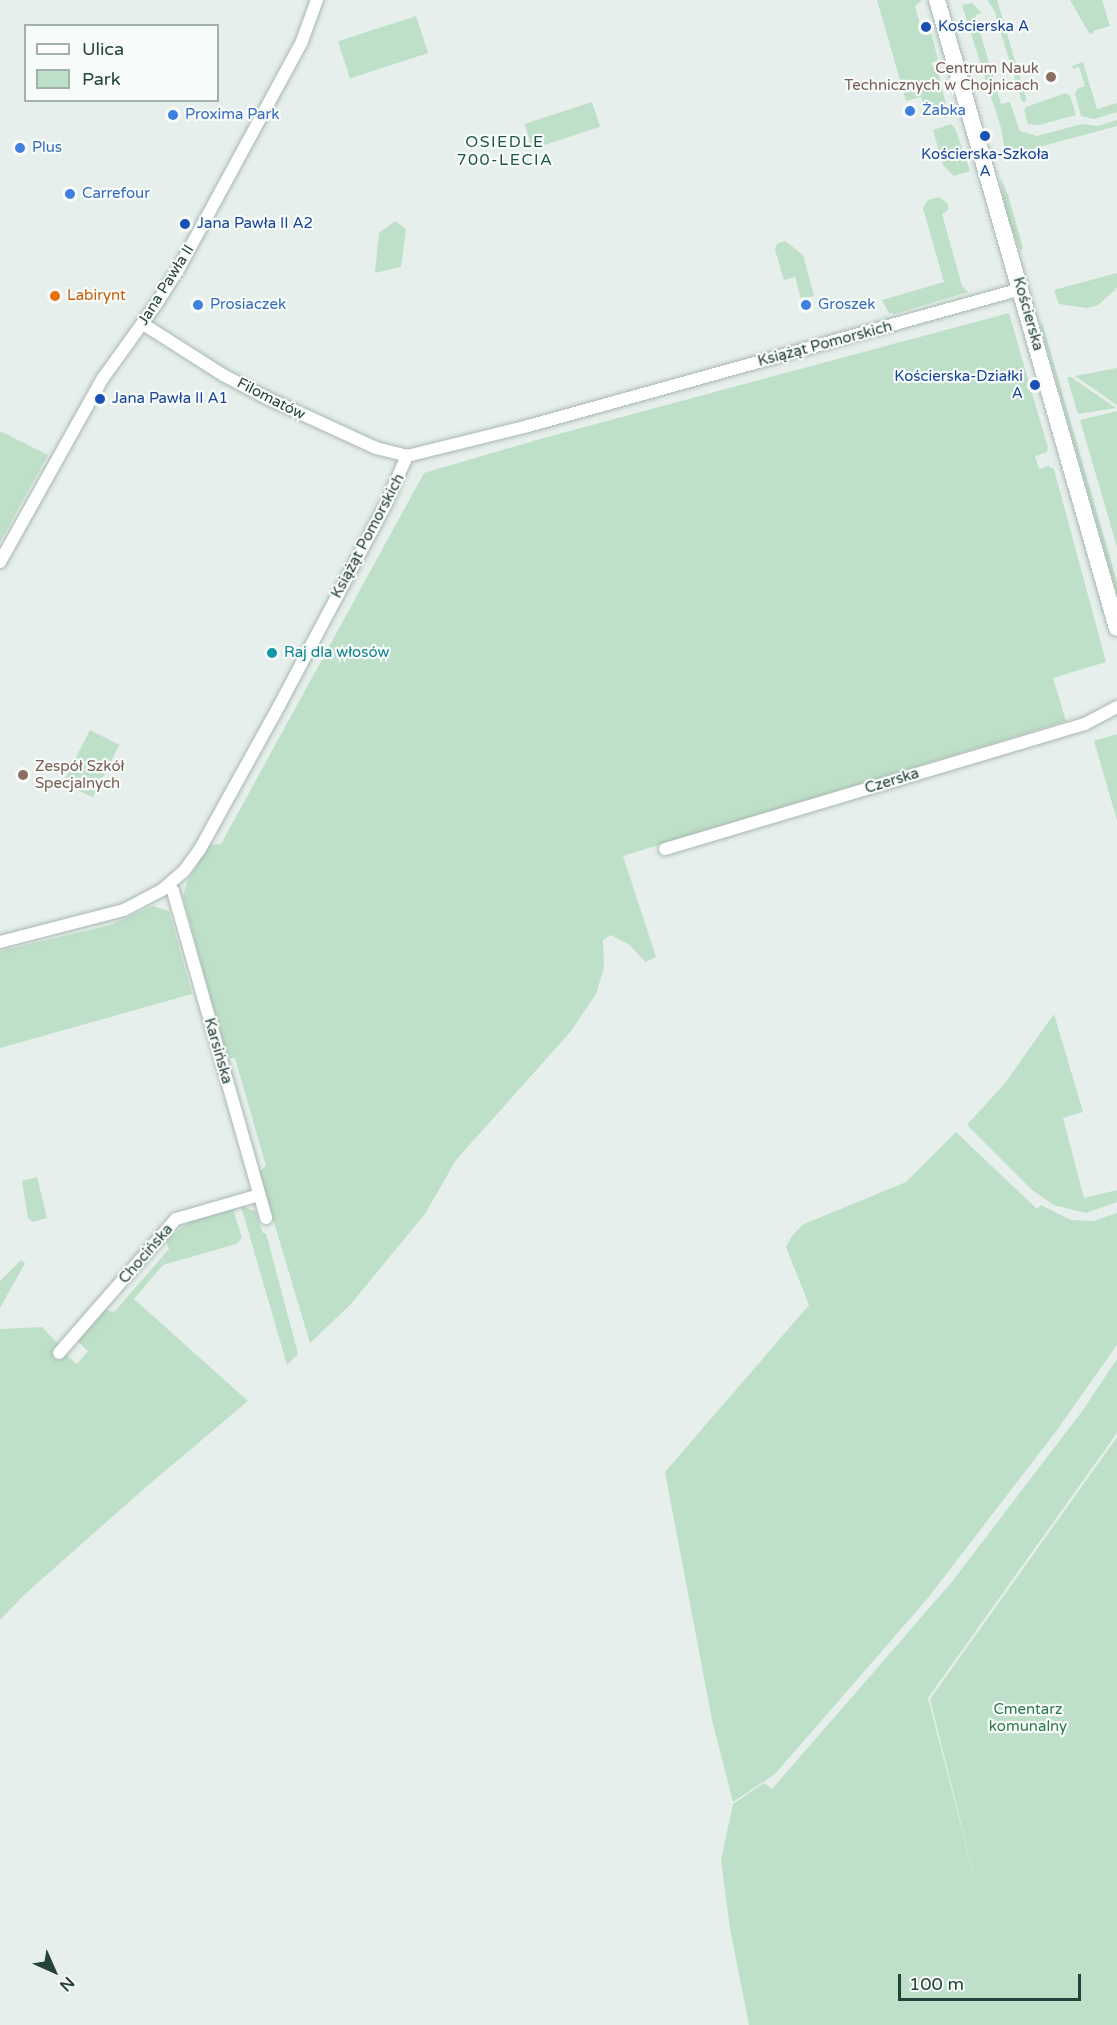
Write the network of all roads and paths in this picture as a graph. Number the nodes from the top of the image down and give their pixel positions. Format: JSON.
{"nodes":[{"id":1,"x":317,"y":0,"type":"edge"},
{"id":2,"x":937,"y":0,"type":"edge"},
{"id":3,"x":1021,"y":289,"type":"junction"},
{"id":4,"x":143,"y":324,"type":"junction"},
{"id":5,"x":407,"y":456,"type":"junction"},
{"id":6,"x":0,"y":562,"type":"edge"},
{"id":7,"x":1117,"y":628,"type":"edge"},
{"id":8,"x":1117,"y":707,"type":"edge"},
{"id":9,"x":665,"y":849,"type":"dead end"},
{"id":10,"x":168,"y":885,"type":"junction"},
{"id":11,"x":0,"y":942,"type":"edge"},
{"id":12,"x":259,"y":1195,"type":"junction"},
{"id":13,"x":266,"y":1218,"type":"dead end"},
{"id":14,"x":59,"y":1353,"type":"dead end"}],
"edges":[{"from":1,"to":4,"type":"street","name":"Jana Pawła II"},
{"from":2,"to":3,"type":"main road","name":"Kościerska"},
{"from":3,"to":5,"type":"street","name":"Książąt Pomorskich"},
{"from":3,"to":7,"type":"main road","name":"Kościerska"},
{"from":4,"to":5,"type":"street","name":"Filomatów"},
{"from":4,"to":6,"type":"street","name":"Jana Pawła II"},
{"from":5,"to":10,"type":"street","name":"Książąt Pomorskich"},
{"from":8,"to":9,"type":"street","name":"Czerska"},
{"from":10,"to":11,"type":"street","name":"Książąt Pomorskich"},
{"from":10,"to":12,"type":"street","name":"Karsińska"},
{"from":12,"to":13,"type":"street","name":"Karsińska"},
{"from":12,"to":14,"type":"street","name":"Chocińska"}]}
